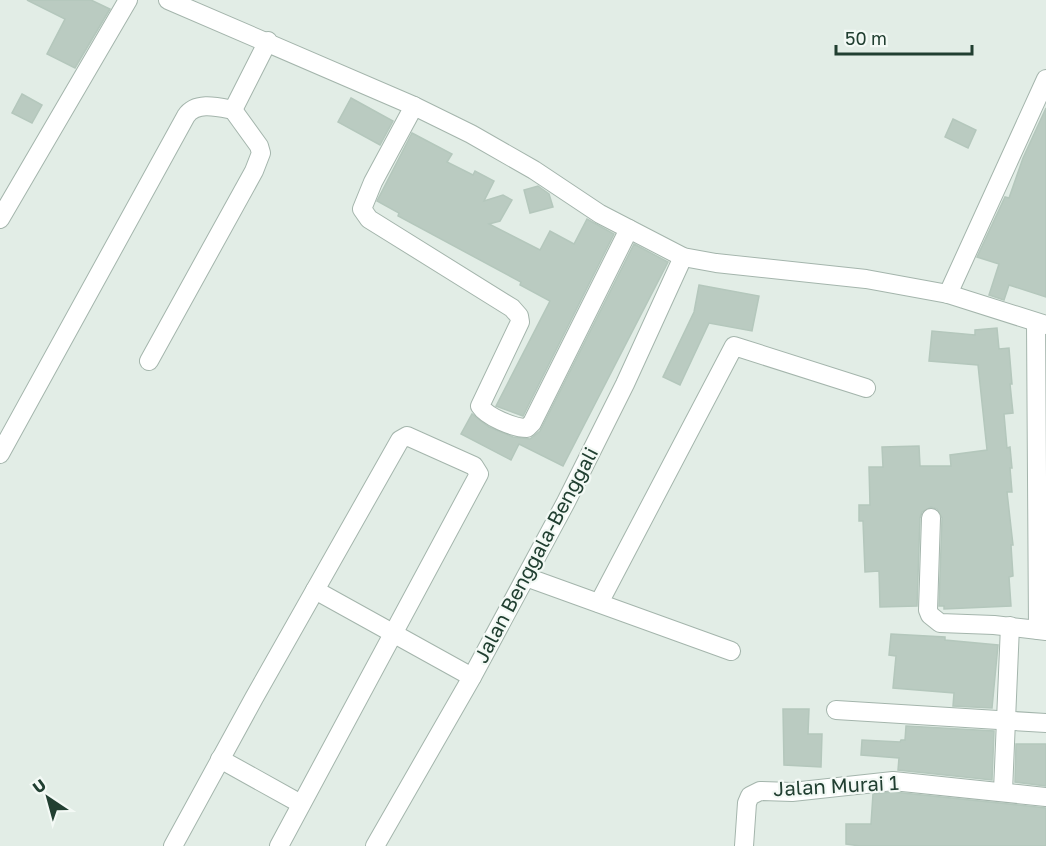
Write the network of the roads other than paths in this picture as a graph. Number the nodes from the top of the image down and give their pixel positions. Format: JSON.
{"nodes":[{"id":1,"x":128,"y":0,"type":"edge"},
{"id":2,"x":168,"y":0,"type":"edge"},
{"id":3,"x":268,"y":41,"type":"junction"},
{"id":4,"x":1046,"y":79,"type":"edge"},
{"id":5,"x":414,"y":106,"type":"junction"},
{"id":6,"x":233,"y":110,"type":"junction"},
{"id":7,"x":0,"y":219,"type":"edge"},
{"id":8,"x":629,"y":229,"type":"junction"},
{"id":9,"x":683,"y":257,"type":"junction"},
{"id":10,"x":948,"y":294,"type":"junction"},
{"id":11,"x":1041,"y":324,"type":"edge"},
{"id":12,"x":149,"y":361,"type":"dead end"},
{"id":13,"x":866,"y":388,"type":"dead end"},
{"id":14,"x":0,"y":454,"type":"edge"},
{"id":15,"x":931,"y":518,"type":"dead end"},
{"id":16,"x":526,"y":577,"type":"junction"},
{"id":17,"x":315,"y":590,"type":"junction"},
{"id":18,"x":599,"y":603,"type":"junction"},
{"id":19,"x":1010,"y":626,"type":"junction"},
{"id":20,"x":1042,"y":631,"type":"edge"},
{"id":21,"x":393,"y":633,"type":"junction"},
{"id":22,"x":731,"y":651,"type":"dead end"},
{"id":23,"x":472,"y":677,"type":"junction"},
{"id":24,"x":836,"y":710,"type":"dead end"},
{"id":25,"x":1006,"y":721,"type":"junction"},
{"id":26,"x":1046,"y":723,"type":"edge"},
{"id":27,"x":220,"y":759,"type":"junction"},
{"id":28,"x":1003,"y":791,"type":"junction"},
{"id":29,"x":1046,"y":797,"type":"edge"},
{"id":30,"x":301,"y":804,"type":"junction"},
{"id":31,"x":173,"y":846,"type":"edge"},
{"id":32,"x":279,"y":846,"type":"edge"},
{"id":33,"x":375,"y":846,"type":"edge"},
{"id":34,"x":744,"y":846,"type":"edge"}],
"edges":[{"from":1,"to":7,"type":"street"},
{"from":2,"to":3,"type":"street"},
{"from":3,"to":5,"type":"street"},
{"from":3,"to":6,"type":"street"},
{"from":4,"to":10,"type":"street"},
{"from":5,"to":8,"type":"street"},
{"from":5,"to":8,"type":"street"},
{"from":6,"to":12,"type":"street"},
{"from":6,"to":14,"type":"street"},
{"from":8,"to":9,"type":"street"},
{"from":9,"to":10,"type":"street"},
{"from":9,"to":16,"type":"street","name":"Jalan Benggala-Benggali"},
{"from":10,"to":11,"type":"street"},
{"from":11,"to":20,"type":"street"},
{"from":13,"to":18,"type":"street"},
{"from":15,"to":19,"type":"street"},
{"from":16,"to":18,"type":"street"},
{"from":16,"to":23,"type":"street","name":"Jalan Benggala-Benggali"},
{"from":17,"to":21,"type":"street"},
{"from":17,"to":21,"type":"street"},
{"from":17,"to":27,"type":"street"},
{"from":18,"to":22,"type":"street"},
{"from":19,"to":20,"type":"street"},
{"from":19,"to":25,"type":"street"},
{"from":21,"to":23,"type":"street"},
{"from":21,"to":30,"type":"street"},
{"from":23,"to":33,"type":"street","name":"Jalan Benggala-Benggali"},
{"from":24,"to":25,"type":"street"},
{"from":25,"to":26,"type":"street"},
{"from":25,"to":28,"type":"street"},
{"from":27,"to":30,"type":"street"},
{"from":27,"to":31,"type":"street"},
{"from":28,"to":29,"type":"street","name":"Jalan Murai 1"},
{"from":28,"to":34,"type":"street","name":"Jalan Murai 1"},
{"from":30,"to":32,"type":"street"}]}
